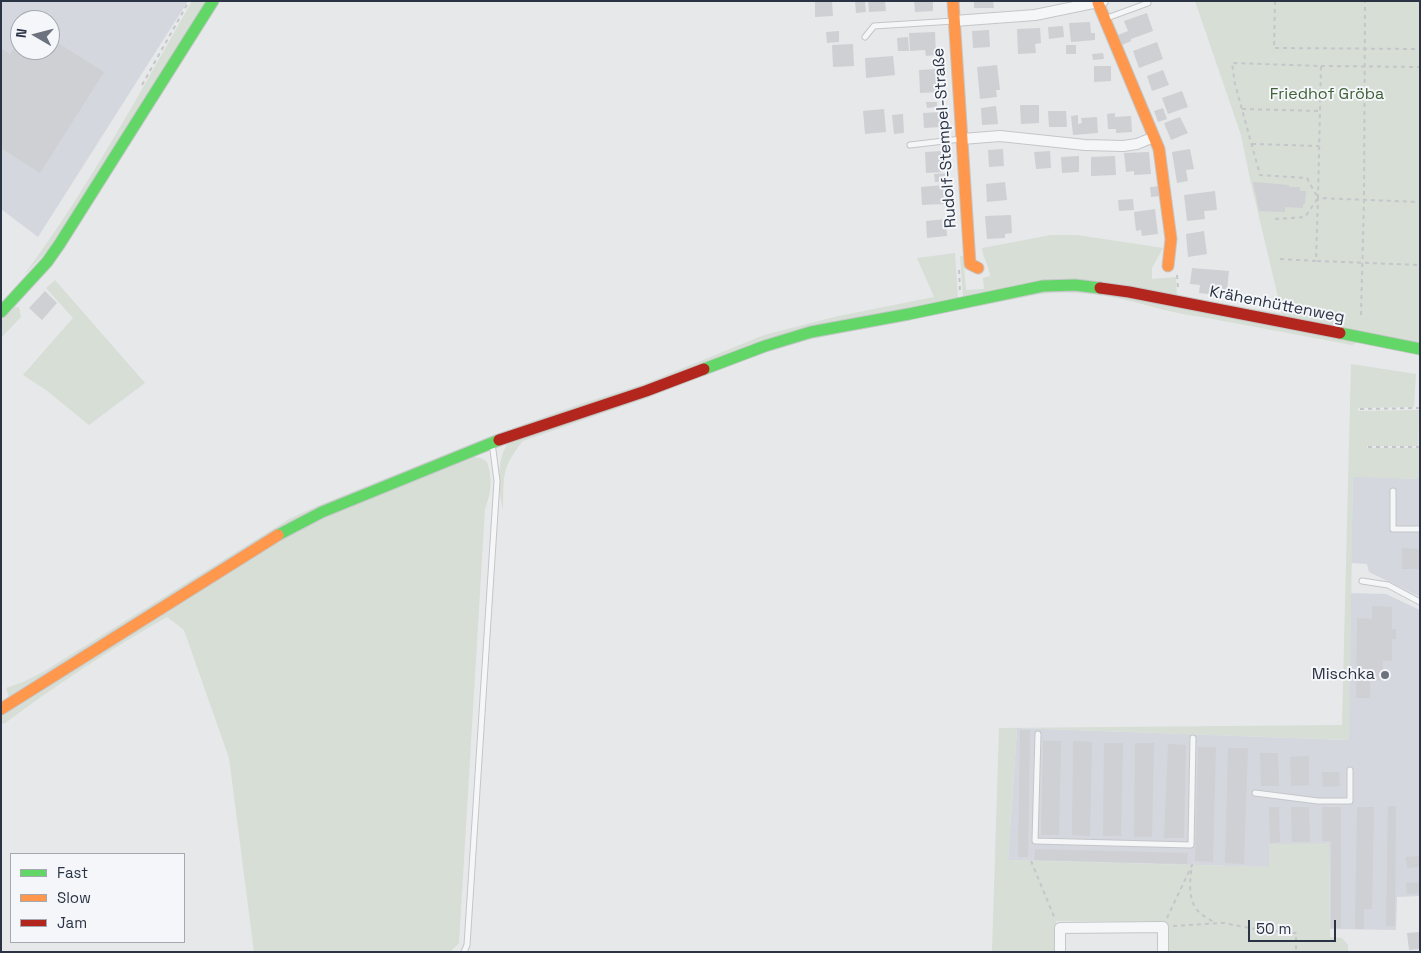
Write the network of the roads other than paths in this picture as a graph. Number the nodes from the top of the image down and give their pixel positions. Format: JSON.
{"nodes":[{"id":1,"x":214,"y":1,"type":"edge"},
{"id":2,"x":952,"y":1,"type":"edge"},
{"id":3,"x":1147,"y":1,"type":"edge"},
{"id":4,"x":1100,"y":2,"type":"edge"},
{"id":5,"x":1104,"y":19,"type":"junction"},
{"id":6,"x":954,"y":21,"type":"junction"},
{"id":7,"x":865,"y":38,"type":"dead end"},
{"id":8,"x":1154,"y":137,"type":"junction"},
{"id":9,"x":962,"y":139,"type":"junction"},
{"id":10,"x":910,"y":145,"type":"dead end"},
{"id":11,"x":1168,"y":266,"type":"road end"},
{"id":12,"x":978,"y":268,"type":"dead end"},
{"id":13,"x":1,"y":312,"type":"edge"},
{"id":14,"x":1420,"y":349,"type":"edge"},
{"id":15,"x":490,"y":443,"type":"junction"},
{"id":16,"x":1393,"y":490,"type":"dead end"},
{"id":17,"x":1420,"y":529,"type":"edge"},
{"id":18,"x":1362,"y":581,"type":"dead end"},
{"id":19,"x":1420,"y":602,"type":"edge"},
{"id":20,"x":1,"y":709,"type":"edge"},
{"id":21,"x":1038,"y":734,"type":"dead end"},
{"id":22,"x":1193,"y":738,"type":"dead end"},
{"id":23,"x":1350,"y":770,"type":"dead end"},
{"id":24,"x":1255,"y":793,"type":"dead end"},
{"id":25,"x":464,"y":952,"type":"edge"},
{"id":26,"x":1060,"y":952,"type":"edge"},
{"id":27,"x":1163,"y":952,"type":"edge"}],
"edges":[{"from":1,"to":13,"type":"street"},
{"from":2,"to":6,"type":"street","name":"Rudolf-Stempel-Straße"},
{"from":3,"to":5,"type":"lane"},
{"from":4,"to":5,"type":"street"},
{"from":4,"to":6,"type":"street"},
{"from":5,"to":8,"type":"street"},
{"from":6,"to":7,"type":"lane"},
{"from":6,"to":9,"type":"street","name":"Rudolf-Stempel-Straße"},
{"from":8,"to":9,"type":"street"},
{"from":8,"to":11,"type":"street"},
{"from":9,"to":10,"type":"lane"},
{"from":9,"to":12,"type":"street","name":"Rudolf-Stempel-Straße"},
{"from":14,"to":15,"type":"street","name":"Krähenhüttenweg"},
{"from":15,"to":20,"type":"street","name":"Krähenhüttenweg"},
{"from":15,"to":25,"type":"lane"},
{"from":16,"to":17,"type":"lane"},
{"from":18,"to":19,"type":"lane"},
{"from":21,"to":22,"type":"lane"},
{"from":23,"to":24,"type":"lane"},
{"from":26,"to":27,"type":"street"}]}
